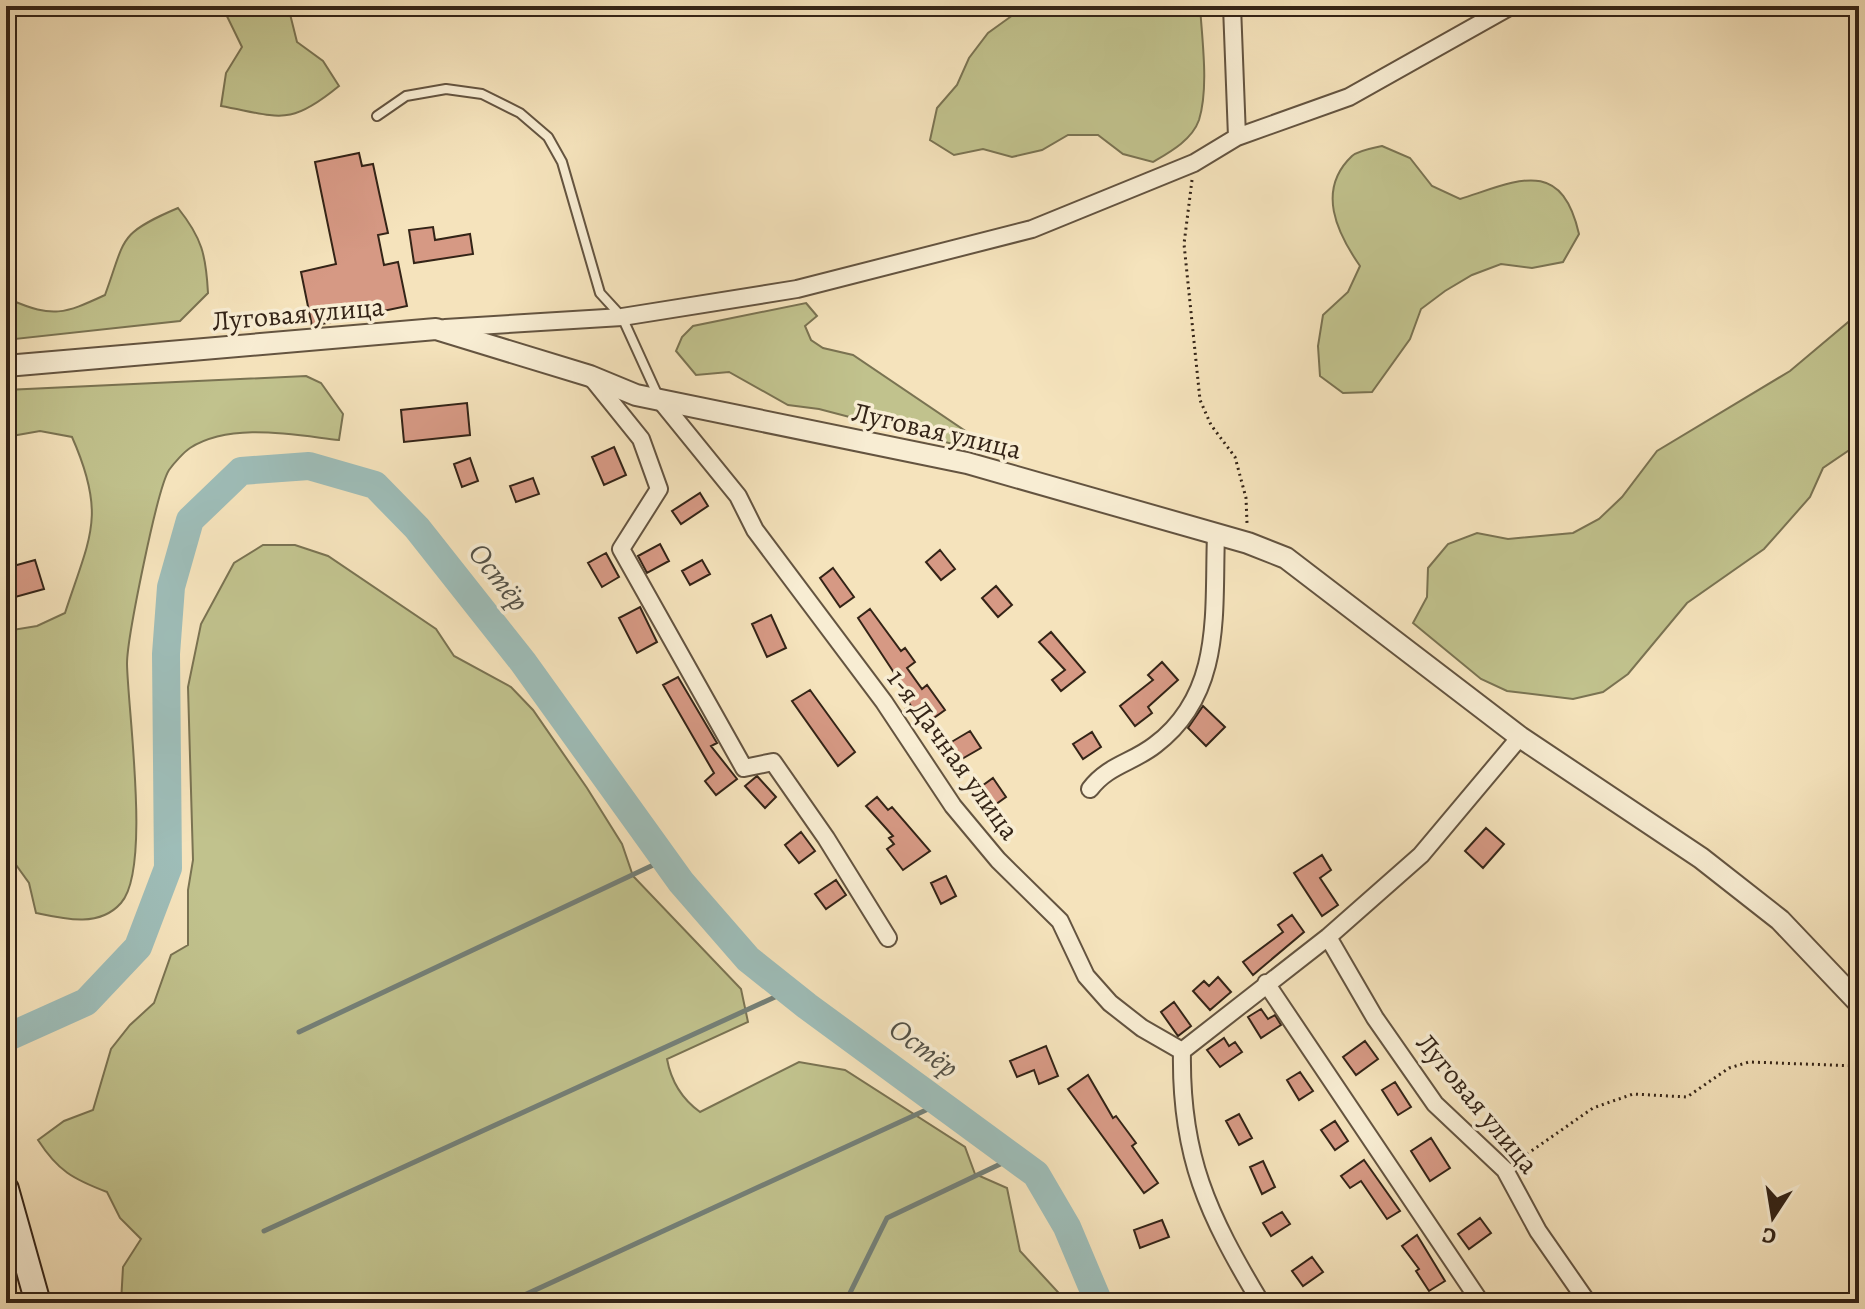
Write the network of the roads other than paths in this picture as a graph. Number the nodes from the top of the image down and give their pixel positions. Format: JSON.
{"nodes":[{"id":1,"x":1232,"y":6,"type":"edge"},
{"id":2,"x":1511,"y":6,"type":"edge"},
{"id":3,"x":377,"y":116,"type":"dead end"},
{"id":4,"x":1237,"y":137,"type":"junction"},
{"id":5,"x":622,"y":317,"type":"junction"},
{"id":6,"x":436,"y":329,"type":"junction"},
{"id":7,"x":6,"y":366,"type":"edge"},
{"id":8,"x":590,"y":376,"type":"junction"},
{"id":9,"x":660,"y":400,"type":"junction"},
{"id":10,"x":1216,"y":535,"type":"junction"},
{"id":11,"x":1520,"y":737,"type":"junction"},
{"id":12,"x":1090,"y":789,"type":"dead end"},
{"id":13,"x":1328,"y":937,"type":"junction"},
{"id":14,"x":888,"y":938,"type":"dead end"},
{"id":15,"x":1266,"y":983,"type":"junction"},
{"id":16,"x":1859,"y":1003,"type":"edge"},
{"id":17,"x":1182,"y":1051,"type":"junction"},
{"id":18,"x":6,"y":1189,"type":"edge"},
{"id":19,"x":38,"y":1303,"type":"edge"},
{"id":20,"x":1261,"y":1303,"type":"edge"},
{"id":21,"x":1481,"y":1303,"type":"edge"},
{"id":22,"x":1588,"y":1303,"type":"edge"}],
"edges":[{"from":1,"to":4,"type":"street"},
{"from":2,"to":4,"type":"street"},
{"from":3,"to":5,"type":"lane"},
{"from":4,"to":5,"type":"street"},
{"from":5,"to":6,"type":"street"},
{"from":5,"to":9,"type":"lane"},
{"from":6,"to":7,"type":"street","name":"Луговая улица"},
{"from":6,"to":8,"type":"street","name":"Луговая улица"},
{"from":8,"to":9,"type":"street","name":"Луговая улица"},
{"from":8,"to":14,"type":"street"},
{"from":9,"to":10,"type":"street","name":"Луговая улица"},
{"from":9,"to":17,"type":"street","name":"1-я Дачная улица"},
{"from":10,"to":11,"type":"street","name":"Луговая улица"},
{"from":10,"to":12,"type":"street"},
{"from":11,"to":13,"type":"street"},
{"from":11,"to":16,"type":"street","name":"Луговая улица"},
{"from":13,"to":15,"type":"street"},
{"from":13,"to":22,"type":"street","name":"Луговая улица"},
{"from":15,"to":17,"type":"street"},
{"from":15,"to":21,"type":"street"},
{"from":17,"to":20,"type":"street"},
{"from":18,"to":19,"type":"main road"}]}
